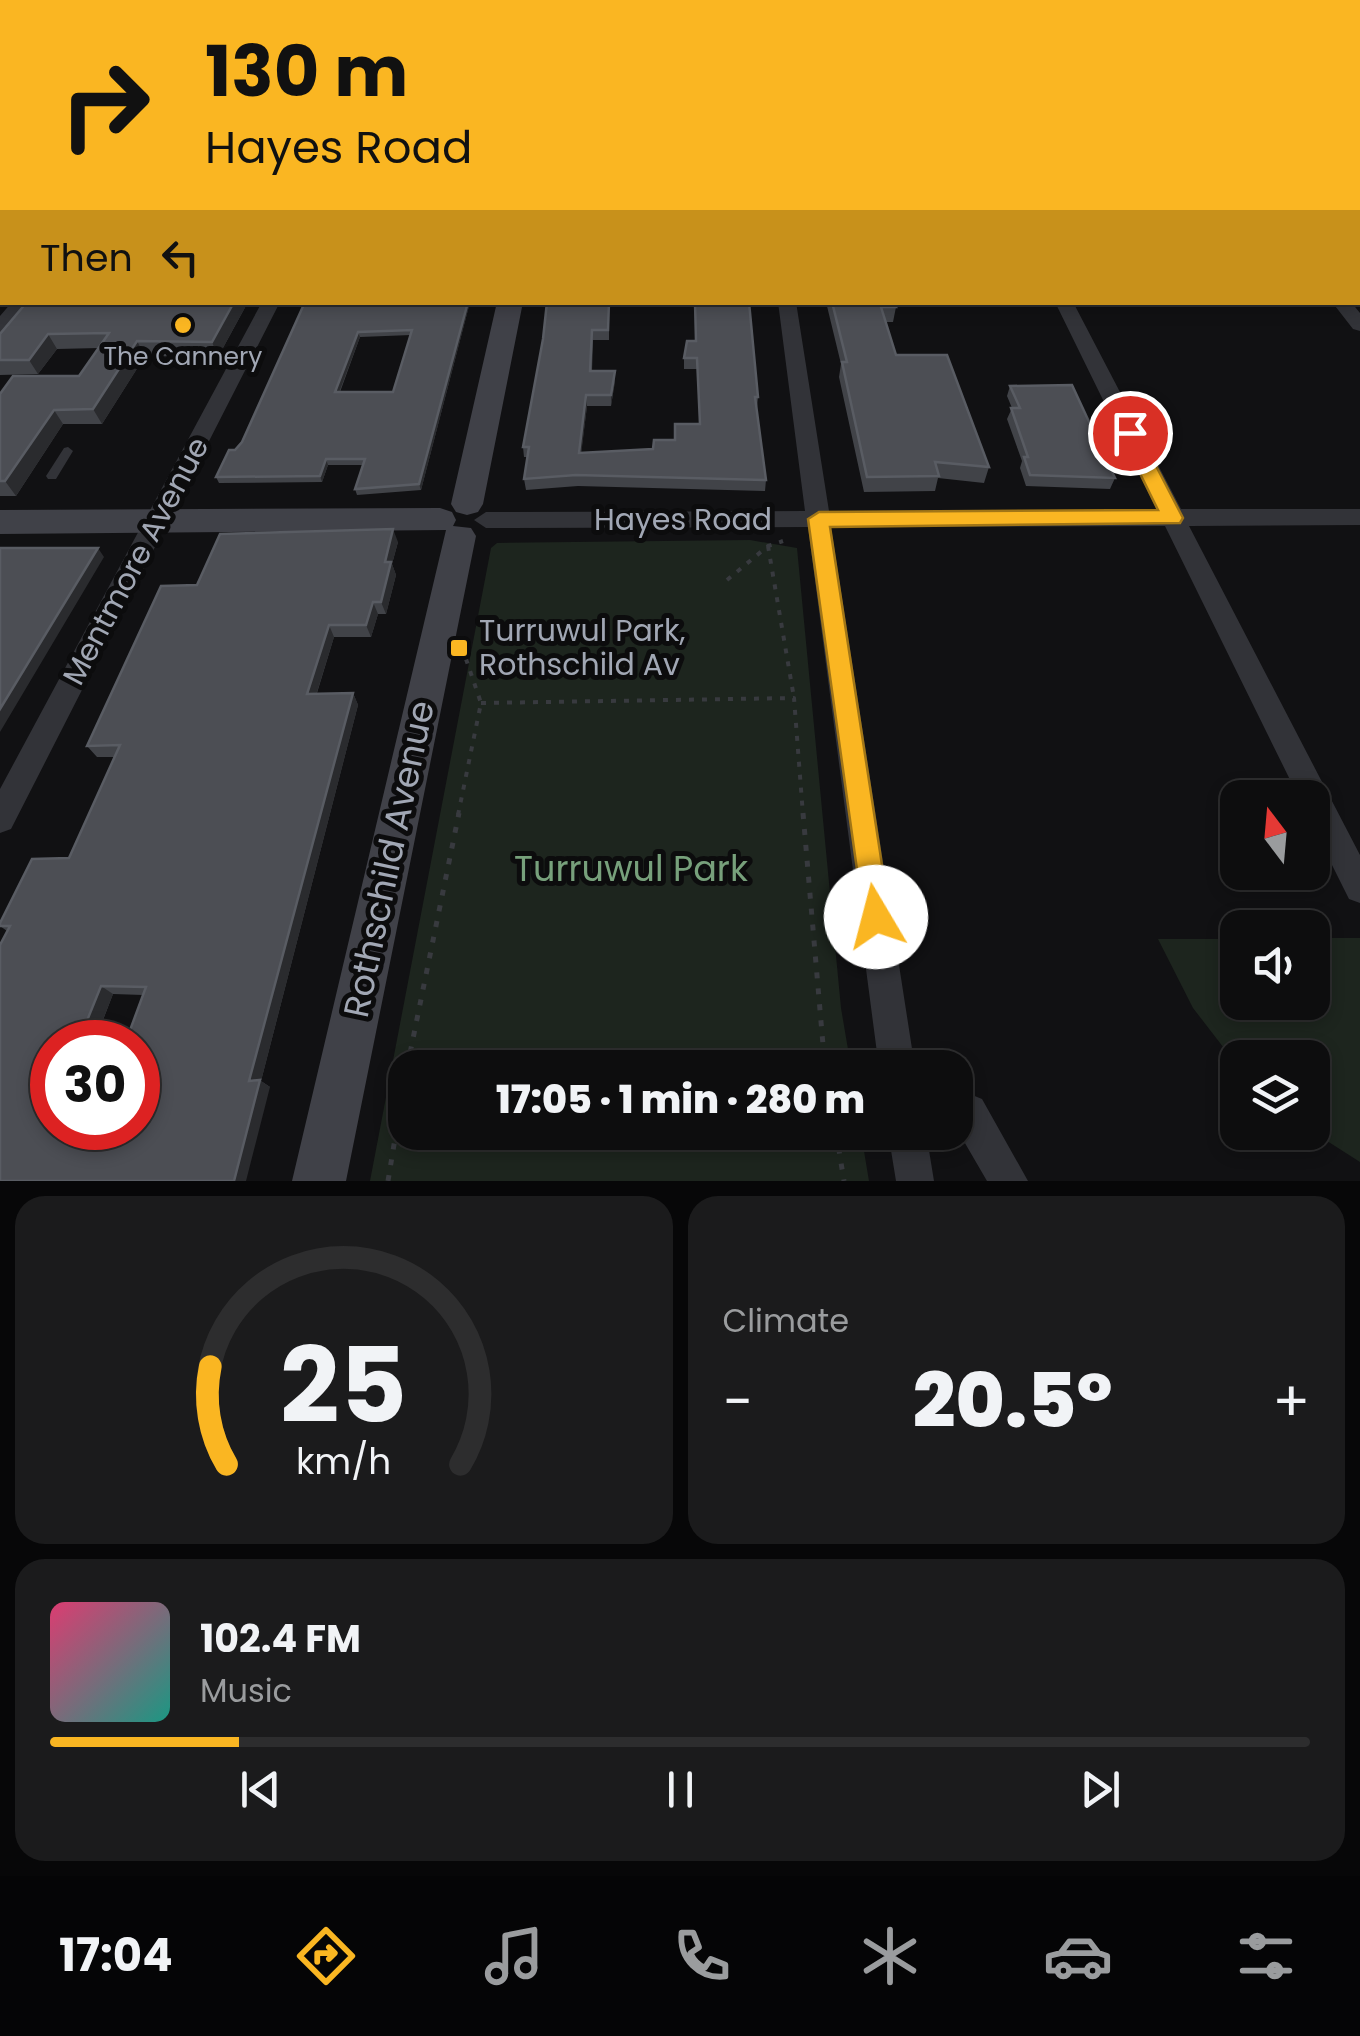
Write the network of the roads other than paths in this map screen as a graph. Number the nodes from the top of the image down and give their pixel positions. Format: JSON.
{"nodes":[{"id":1,"x":19,"y":305,"type":"edge"},
{"id":2,"x":269,"y":305,"type":"edge"},
{"id":3,"x":509,"y":305,"type":"edge"},
{"id":4,"x":787,"y":305,"type":"edge"},
{"id":5,"x":1066,"y":305,"type":"edge"},
{"id":6,"x":1344,"y":305,"type":"edge"},
{"id":7,"x":1360,"y":324,"type":"edge"},
{"id":8,"x":0,"y":328,"type":"edge"},
{"id":9,"x":68,"y":451,"type":"dead end"},
{"id":10,"x":52,"y":476,"type":"dead end"},
{"id":11,"x":1360,"y":517,"type":"edge"},
{"id":12,"x":1172,"y":518,"type":"junction"},
{"id":13,"x":819,"y":519,"type":"junction"},
{"id":14,"x":463,"y":520,"type":"junction"},
{"id":15,"x":0,"y":522,"type":"edge"},
{"id":16,"x":156,"y":522,"type":"junction"},
{"id":17,"x":0,"y":819,"type":"edge"},
{"id":18,"x":1360,"y":888,"type":"edge"},
{"id":19,"x":894,"y":1050,"type":"edge"},
{"id":20,"x":973,"y":1119,"type":"edge"},
{"id":21,"x":910,"y":1150,"type":"edge"},
{"id":22,"x":319,"y":1181,"type":"edge"},
{"id":23,"x":915,"y":1181,"type":"edge"},
{"id":24,"x":1009,"y":1181,"type":"edge"}],
"edges":[{"from":1,"to":8,"type":"street"},
{"from":2,"to":16,"type":"street","name":"Mentmore Avenue"},
{"from":3,"to":14,"type":"street","name":"Rothschild Avenue"},
{"from":4,"to":13,"type":"street"},
{"from":5,"to":12,"type":"street"},
{"from":6,"to":7,"type":"street"},
{"from":9,"to":10,"type":"lane"},
{"from":11,"to":12,"type":"street","name":"Hayes Road"},
{"from":12,"to":13,"type":"street","name":"Hayes Road"},
{"from":12,"to":18,"type":"street"},
{"from":13,"to":14,"type":"street","name":"Hayes Road"},
{"from":13,"to":19,"type":"street"},
{"from":14,"to":16,"type":"street","name":"Hayes Road"},
{"from":14,"to":22,"type":"street","name":"Rothschild Avenue"},
{"from":15,"to":16,"type":"street","name":"Hayes Road"},
{"from":16,"to":17,"type":"street","name":"Mentmore Avenue"},
{"from":20,"to":24,"type":"street"},
{"from":21,"to":23,"type":"street"}]}
